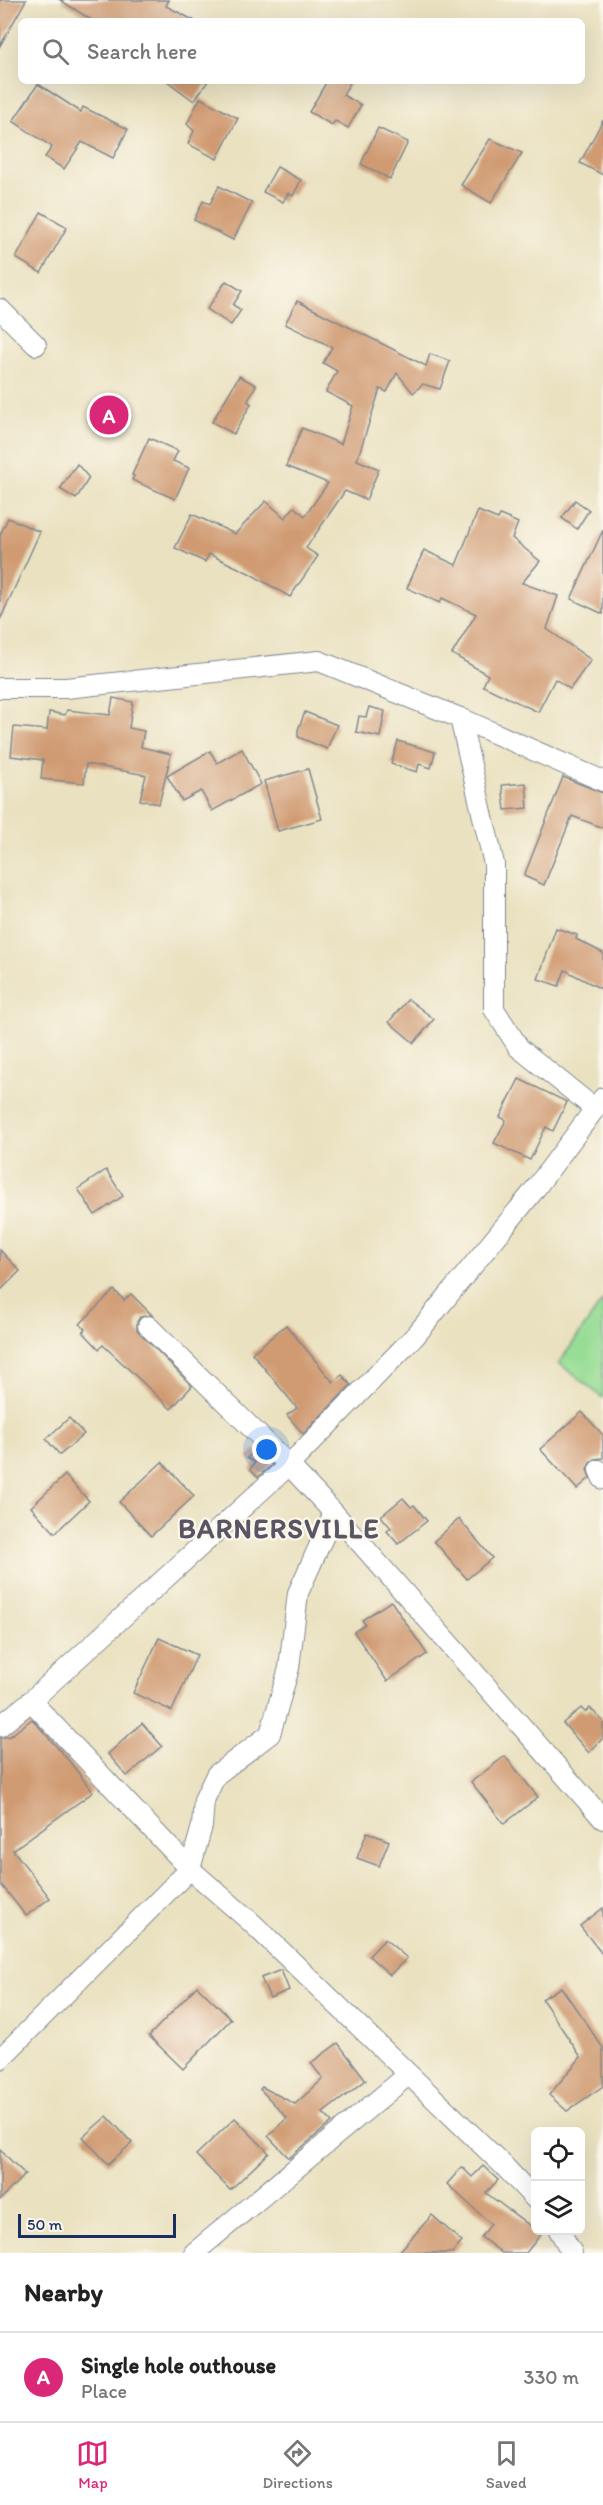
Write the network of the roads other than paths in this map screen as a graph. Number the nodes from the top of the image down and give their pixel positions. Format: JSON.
{"nodes":[{"id":1,"x":0,"y":309,"type":"edge"},
{"id":2,"x":36,"y":345,"type":"dead end"},
{"id":3,"x":0,"y":688,"type":"edge"},
{"id":4,"x":460,"y":718,"type":"junction"},
{"id":5,"x":603,"y":781,"type":"edge"},
{"id":6,"x":598,"y":1103,"type":"edge"},
{"id":7,"x":148,"y":1326,"type":"dead end"},
{"id":8,"x":289,"y":1466,"type":"junction"},
{"id":9,"x":334,"y":1513,"type":"junction"},
{"id":10,"x":31,"y":1701,"type":"junction"},
{"id":11,"x":0,"y":1726,"type":"edge"},
{"id":12,"x":603,"y":1819,"type":"edge"},
{"id":13,"x":190,"y":1869,"type":"junction"},
{"id":14,"x":0,"y":2059,"type":"edge"},
{"id":15,"x":408,"y":2074,"type":"junction"},
{"id":16,"x":531,"y":2195,"type":"edge"},
{"id":17,"x":562,"y":2235,"type":"edge"},
{"id":18,"x":194,"y":2253,"type":"edge"},
{"id":19,"x":573,"y":2253,"type":"edge"}],
"edges":[{"from":1,"to":2,"type":"street"},
{"from":3,"to":4,"type":"street"},
{"from":4,"to":5,"type":"street"},
{"from":4,"to":6,"type":"street"},
{"from":6,"to":8,"type":"street"},
{"from":7,"to":8,"type":"street"},
{"from":8,"to":9,"type":"street"},
{"from":8,"to":10,"type":"street"},
{"from":9,"to":12,"type":"street"},
{"from":9,"to":13,"type":"street"},
{"from":10,"to":11,"type":"street"},
{"from":10,"to":13,"type":"street"},
{"from":13,"to":14,"type":"street"},
{"from":13,"to":15,"type":"street"},
{"from":15,"to":16,"type":"street"},
{"from":15,"to":18,"type":"street"},
{"from":17,"to":19,"type":"street"}]}
